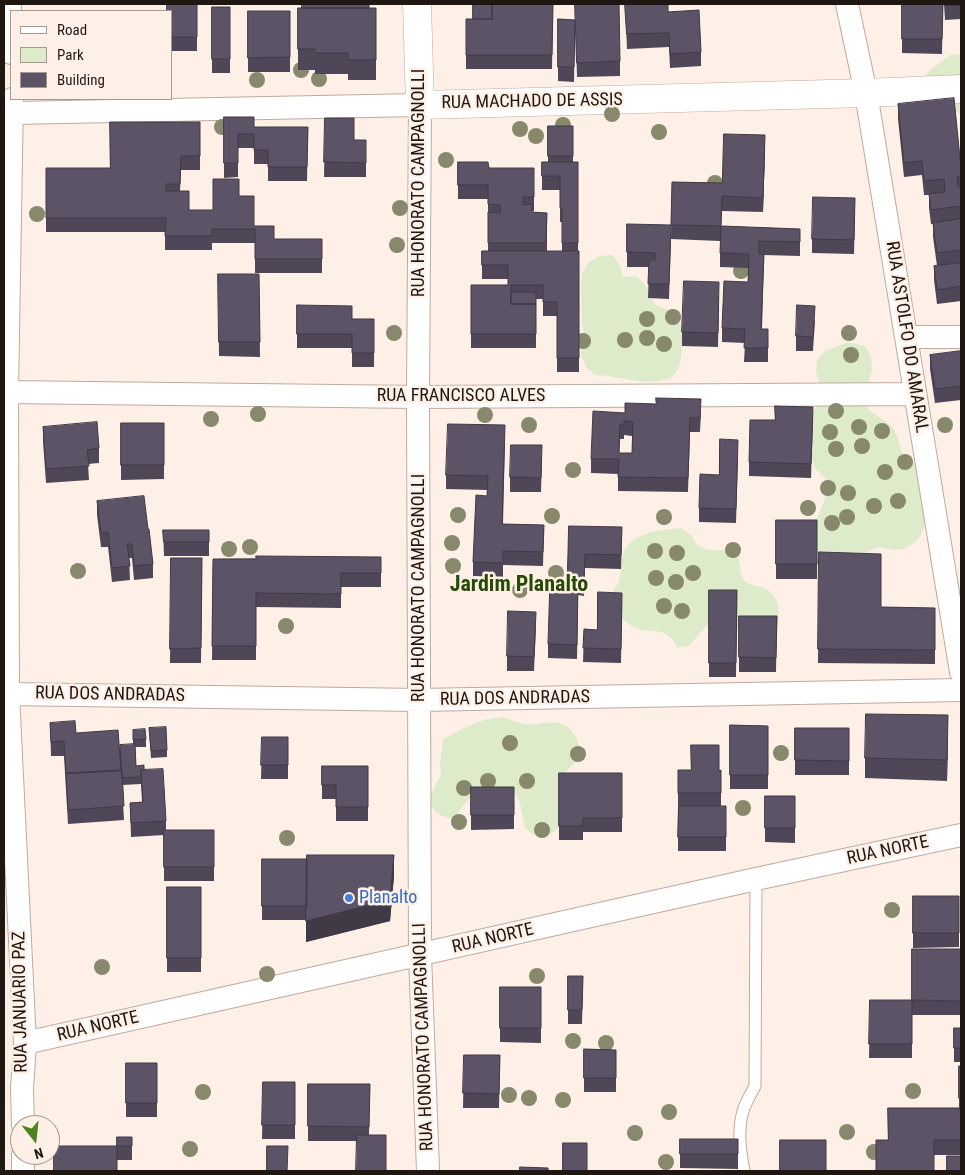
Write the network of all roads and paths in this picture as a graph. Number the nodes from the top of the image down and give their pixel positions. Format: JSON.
{"nodes":[{"id":1,"x":417,"y":4,"type":"edge"},
{"id":2,"x":847,"y":4,"type":"edge"},
{"id":3,"x":961,"y":89,"type":"edge"},
{"id":4,"x":866,"y":93,"type":"junction"},
{"id":5,"x":420,"y":104,"type":"junction"},
{"id":6,"x":12,"y":106,"type":"edge"},
{"id":7,"x":961,"y":337,"type":"edge"},
{"id":8,"x":906,"y":338,"type":"junction"},
{"id":9,"x":7,"y":392,"type":"junction"},
{"id":10,"x":915,"y":394,"type":"junction"},
{"id":11,"x":418,"y":397,"type":"junction"},
{"id":12,"x":961,"y":672,"type":"edge"},
{"id":13,"x":961,"y":690,"type":"edge"},
{"id":14,"x":8,"y":694,"type":"junction"},
{"id":15,"x":419,"y":700,"type":"junction"},
{"id":16,"x":961,"y":836,"type":"edge"},
{"id":17,"x":756,"y":880,"type":"junction"},
{"id":18,"x":420,"y":955,"type":"junction"},
{"id":19,"x":25,"y":1043,"type":"junction"},
{"id":20,"x":13,"y":1090,"type":"edge"},
{"id":21,"x":19,"y":1115,"type":"edge"},
{"id":22,"x":428,"y":1171,"type":"edge"},
{"id":23,"x":744,"y":1171,"type":"edge"}],
"edges":[{"from":1,"to":5,"type":"street","name":"RUA HONORATO CAMPAGNOLLI"},
{"from":2,"to":4,"type":"street","name":"RUA ASTOLFO DO AMARAL"},
{"from":3,"to":4,"type":"street","name":"RUA MACHADO DE ASSIS"},
{"from":4,"to":5,"type":"street","name":"RUA MACHADO DE ASSIS"},
{"from":4,"to":8,"type":"street","name":"RUA ASTOLFO DO AMARAL"},
{"from":5,"to":6,"type":"street","name":"RUA MACHADO DE ASSIS"},
{"from":5,"to":11,"type":"street","name":"RUA HONORATO CAMPAGNOLLI"},
{"from":6,"to":9,"type":"street","name":"RUA JANUARIO PAZ"},
{"from":7,"to":8,"type":"street"},
{"from":8,"to":10,"type":"street","name":"RUA ASTOLFO DO AMARAL"},
{"from":9,"to":11,"type":"street","name":"RUA FRANCISCO ALVES"},
{"from":9,"to":14,"type":"street","name":"RUA JANUARIO PAZ"},
{"from":10,"to":11,"type":"street","name":"RUA FRANCISCO ALVES"},
{"from":10,"to":12,"type":"street","name":"RUA ASTOLFO DO AMARAL"},
{"from":11,"to":15,"type":"street","name":"RUA HONORATO CAMPAGNOLLI"},
{"from":13,"to":15,"type":"street","name":"RUA DOS ANDRADAS"},
{"from":14,"to":15,"type":"street","name":"RUA DOS ANDRADAS"},
{"from":14,"to":19,"type":"street","name":"RUA JANUARIO PAZ"},
{"from":15,"to":18,"type":"street","name":"RUA HONORATO CAMPAGNOLLI"},
{"from":16,"to":17,"type":"street","name":"RUA NORTE"},
{"from":17,"to":18,"type":"street","name":"RUA NORTE"},
{"from":17,"to":23,"type":"lane"},
{"from":18,"to":19,"type":"street","name":"RUA NORTE"},
{"from":18,"to":22,"type":"street","name":"RUA HONORATO CAMPAGNOLLI"},
{"from":19,"to":20,"type":"street","name":"RUA JANUARIO PAZ"},
{"from":20,"to":21,"type":"street","name":"RUA JANUARIO PAZ"}]}
